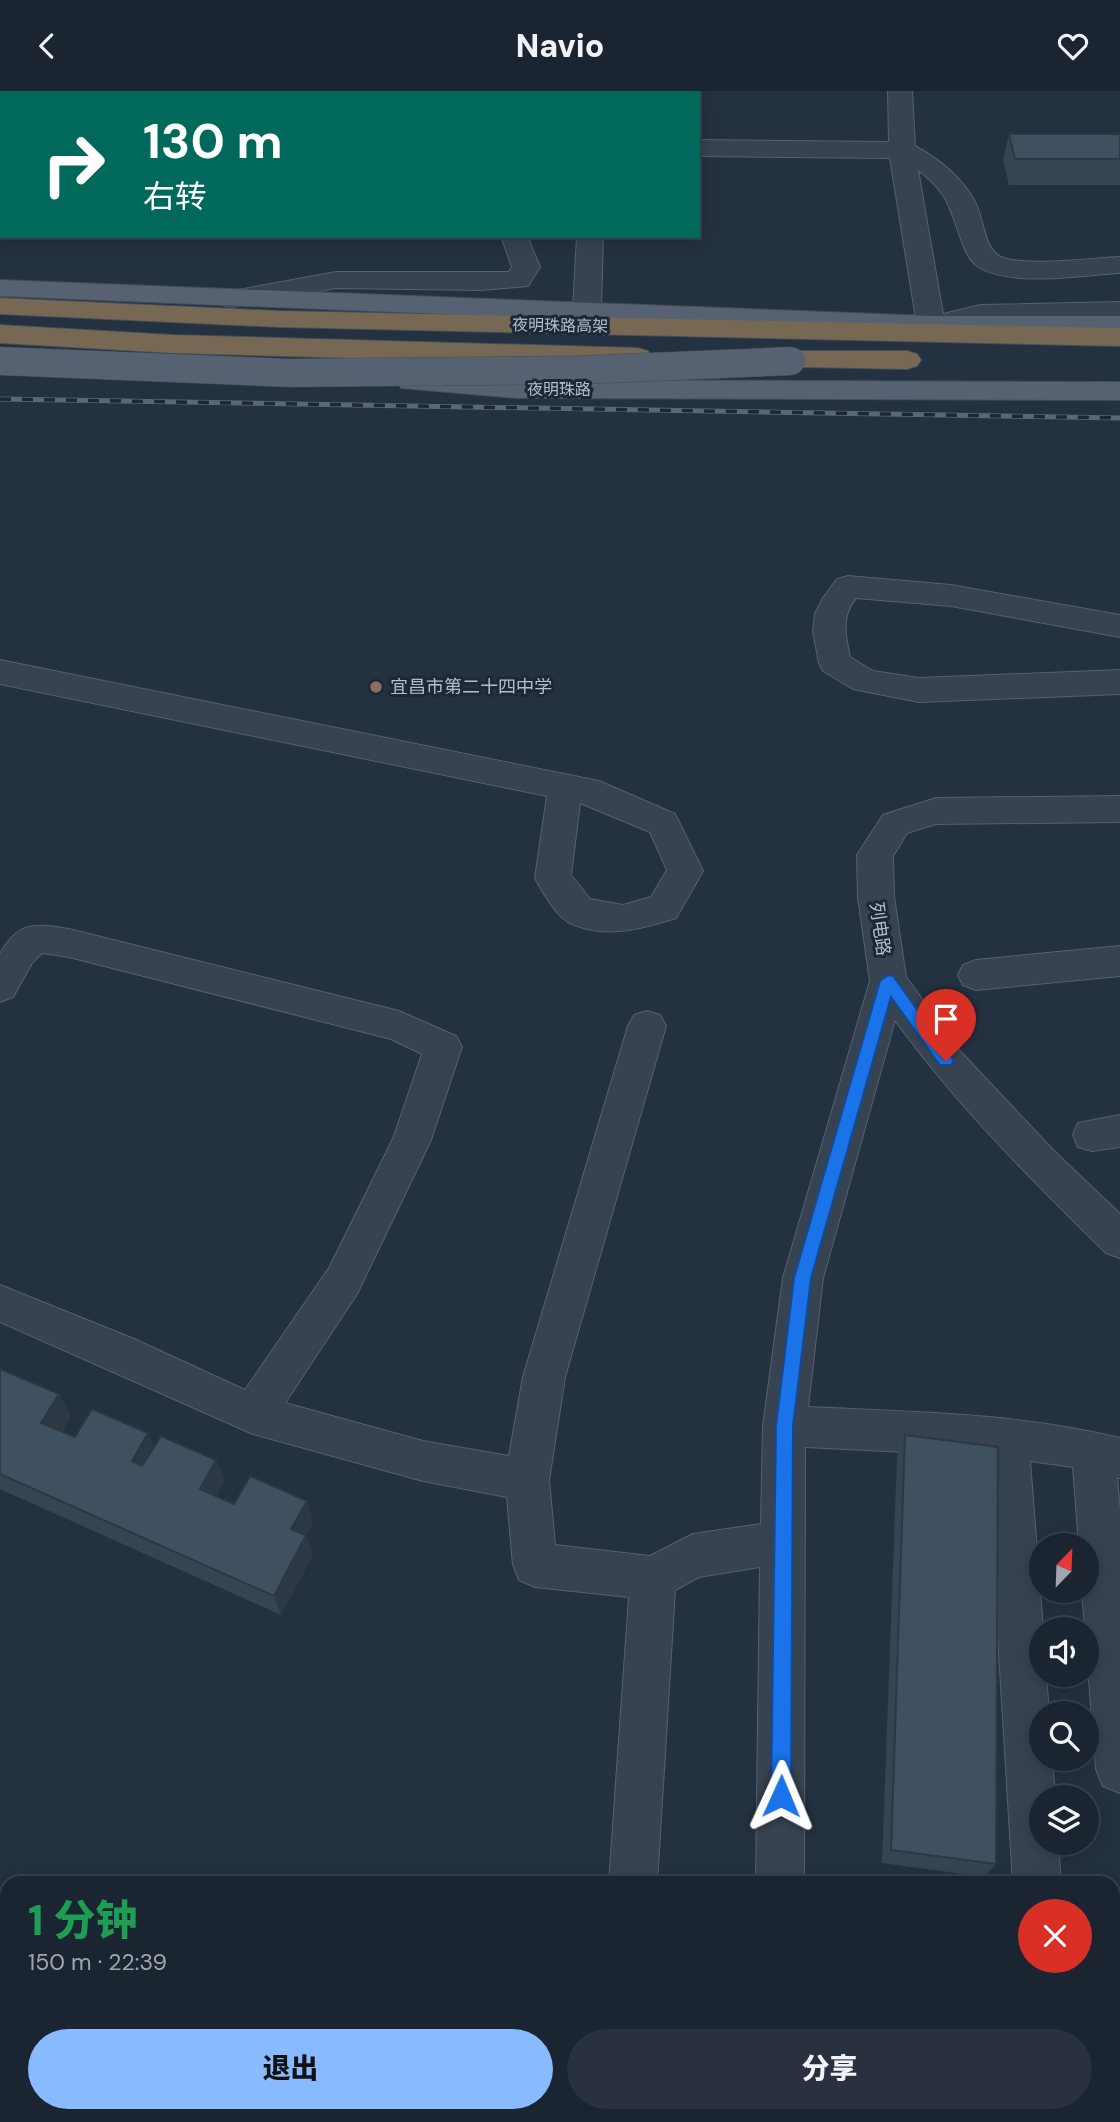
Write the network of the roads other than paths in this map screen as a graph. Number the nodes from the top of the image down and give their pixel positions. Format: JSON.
{"nodes":[{"id":1,"x":901,"y":91,"type":"edge"},
{"id":2,"x":700,"y":148,"type":"edge"},
{"id":3,"x":901,"y":150,"type":"junction"},
{"id":4,"x":515,"y":238,"type":"edge"},
{"id":5,"x":590,"y":238,"type":"edge"},
{"id":6,"x":1120,"y":265,"type":"edge"},
{"id":7,"x":0,"y":288,"type":"edge"},
{"id":8,"x":232,"y":299,"type":"junction"},
{"id":9,"x":0,"y":306,"type":"edge"},
{"id":10,"x":587,"y":309,"type":"junction"},
{"id":11,"x":1120,"y":310,"type":"edge"},
{"id":12,"x":931,"y":325,"type":"junction"},
{"id":13,"x":1120,"y":325,"type":"edge"},
{"id":14,"x":0,"y":334,"type":"edge"},
{"id":15,"x":1120,"y":337,"type":"edge"},
{"id":16,"x":0,"y":353,"type":"edge"},
{"id":17,"x":1120,"y":359,"type":"edge"},
{"id":18,"x":792,"y":361,"type":"junction"},
{"id":19,"x":0,"y":362,"type":"edge"},
{"id":20,"x":1120,"y":391,"type":"edge"},
{"id":21,"x":1118,"y":631,"type":"edge"},
{"id":22,"x":0,"y":672,"type":"edge"},
{"id":23,"x":1120,"y":681,"type":"edge"},
{"id":24,"x":565,"y":788,"type":"dead end"},
{"id":25,"x":1120,"y":809,"type":"edge"},
{"id":26,"x":1120,"y":961,"type":"edge"},
{"id":27,"x":976,"y":975,"type":"dead end"},
{"id":28,"x":888,"y":981,"type":"junction"},
{"id":29,"x":0,"y":987,"type":"edge"},
{"id":30,"x":647,"y":1026,"type":"dead end"},
{"id":31,"x":1120,"y":1240,"type":"edge"},
{"id":32,"x":0,"y":1303,"type":"edge"},
{"id":33,"x":253,"y":1414,"type":"junction"},
{"id":34,"x":785,"y":1426,"type":"junction"},
{"id":35,"x":1007,"y":1439,"type":"junction"},
{"id":36,"x":1106,"y":1455,"type":"edge"},
{"id":37,"x":527,"y":1480,"type":"junction"},
{"id":38,"x":784,"y":1542,"type":"junction"},
{"id":39,"x":653,"y":1578,"type":"junction"},
{"id":40,"x":1120,"y":1769,"type":"edge"},
{"id":41,"x":634,"y":1876,"type":"edge"},
{"id":42,"x":780,"y":1876,"type":"edge"},
{"id":43,"x":1037,"y":1876,"type":"edge"}],
"edges":[{"from":1,"to":3,"type":"street"},
{"from":2,"to":3,"type":"street"},
{"from":3,"to":6,"type":"street"},
{"from":3,"to":12,"type":"street"},
{"from":4,"to":8,"type":"street"},
{"from":5,"to":10,"type":"street"},
{"from":7,"to":8,"type":"main road"},
{"from":8,"to":10,"type":"main road"},
{"from":9,"to":15,"type":"highway","name":"夜明珠路高架"},
{"from":10,"to":12,"type":"main road"},
{"from":11,"to":12,"type":"street"},
{"from":12,"to":13,"type":"main road"},
{"from":14,"to":18,"type":"highway","name":"夜明珠路高架","bridge":true},
{"from":16,"to":20,"type":"main road","name":"夜明珠路"},
{"from":17,"to":18,"type":"highway","name":"夜明珠路高架"},
{"from":18,"to":19,"type":"main road","bridge":true},
{"from":21,"to":23,"type":"street"},
{"from":22,"to":24,"type":"street"},
{"from":25,"to":28,"type":"street","name":"列电路"},
{"from":26,"to":27,"type":"street"},
{"from":28,"to":31,"type":"street"},
{"from":28,"to":34,"type":"street","name":"列电路"},
{"from":29,"to":33,"type":"street"},
{"from":30,"to":37,"type":"street"},
{"from":32,"to":33,"type":"street"},
{"from":33,"to":37,"type":"street"},
{"from":34,"to":35,"type":"street"},
{"from":34,"to":38,"type":"street","name":"列电路"},
{"from":35,"to":36,"type":"street"},
{"from":35,"to":43,"type":"street"},
{"from":36,"to":40,"type":"street"},
{"from":37,"to":39,"type":"street"},
{"from":38,"to":39,"type":"street"},
{"from":38,"to":42,"type":"street","name":"列电路"},
{"from":39,"to":41,"type":"street"}]}
